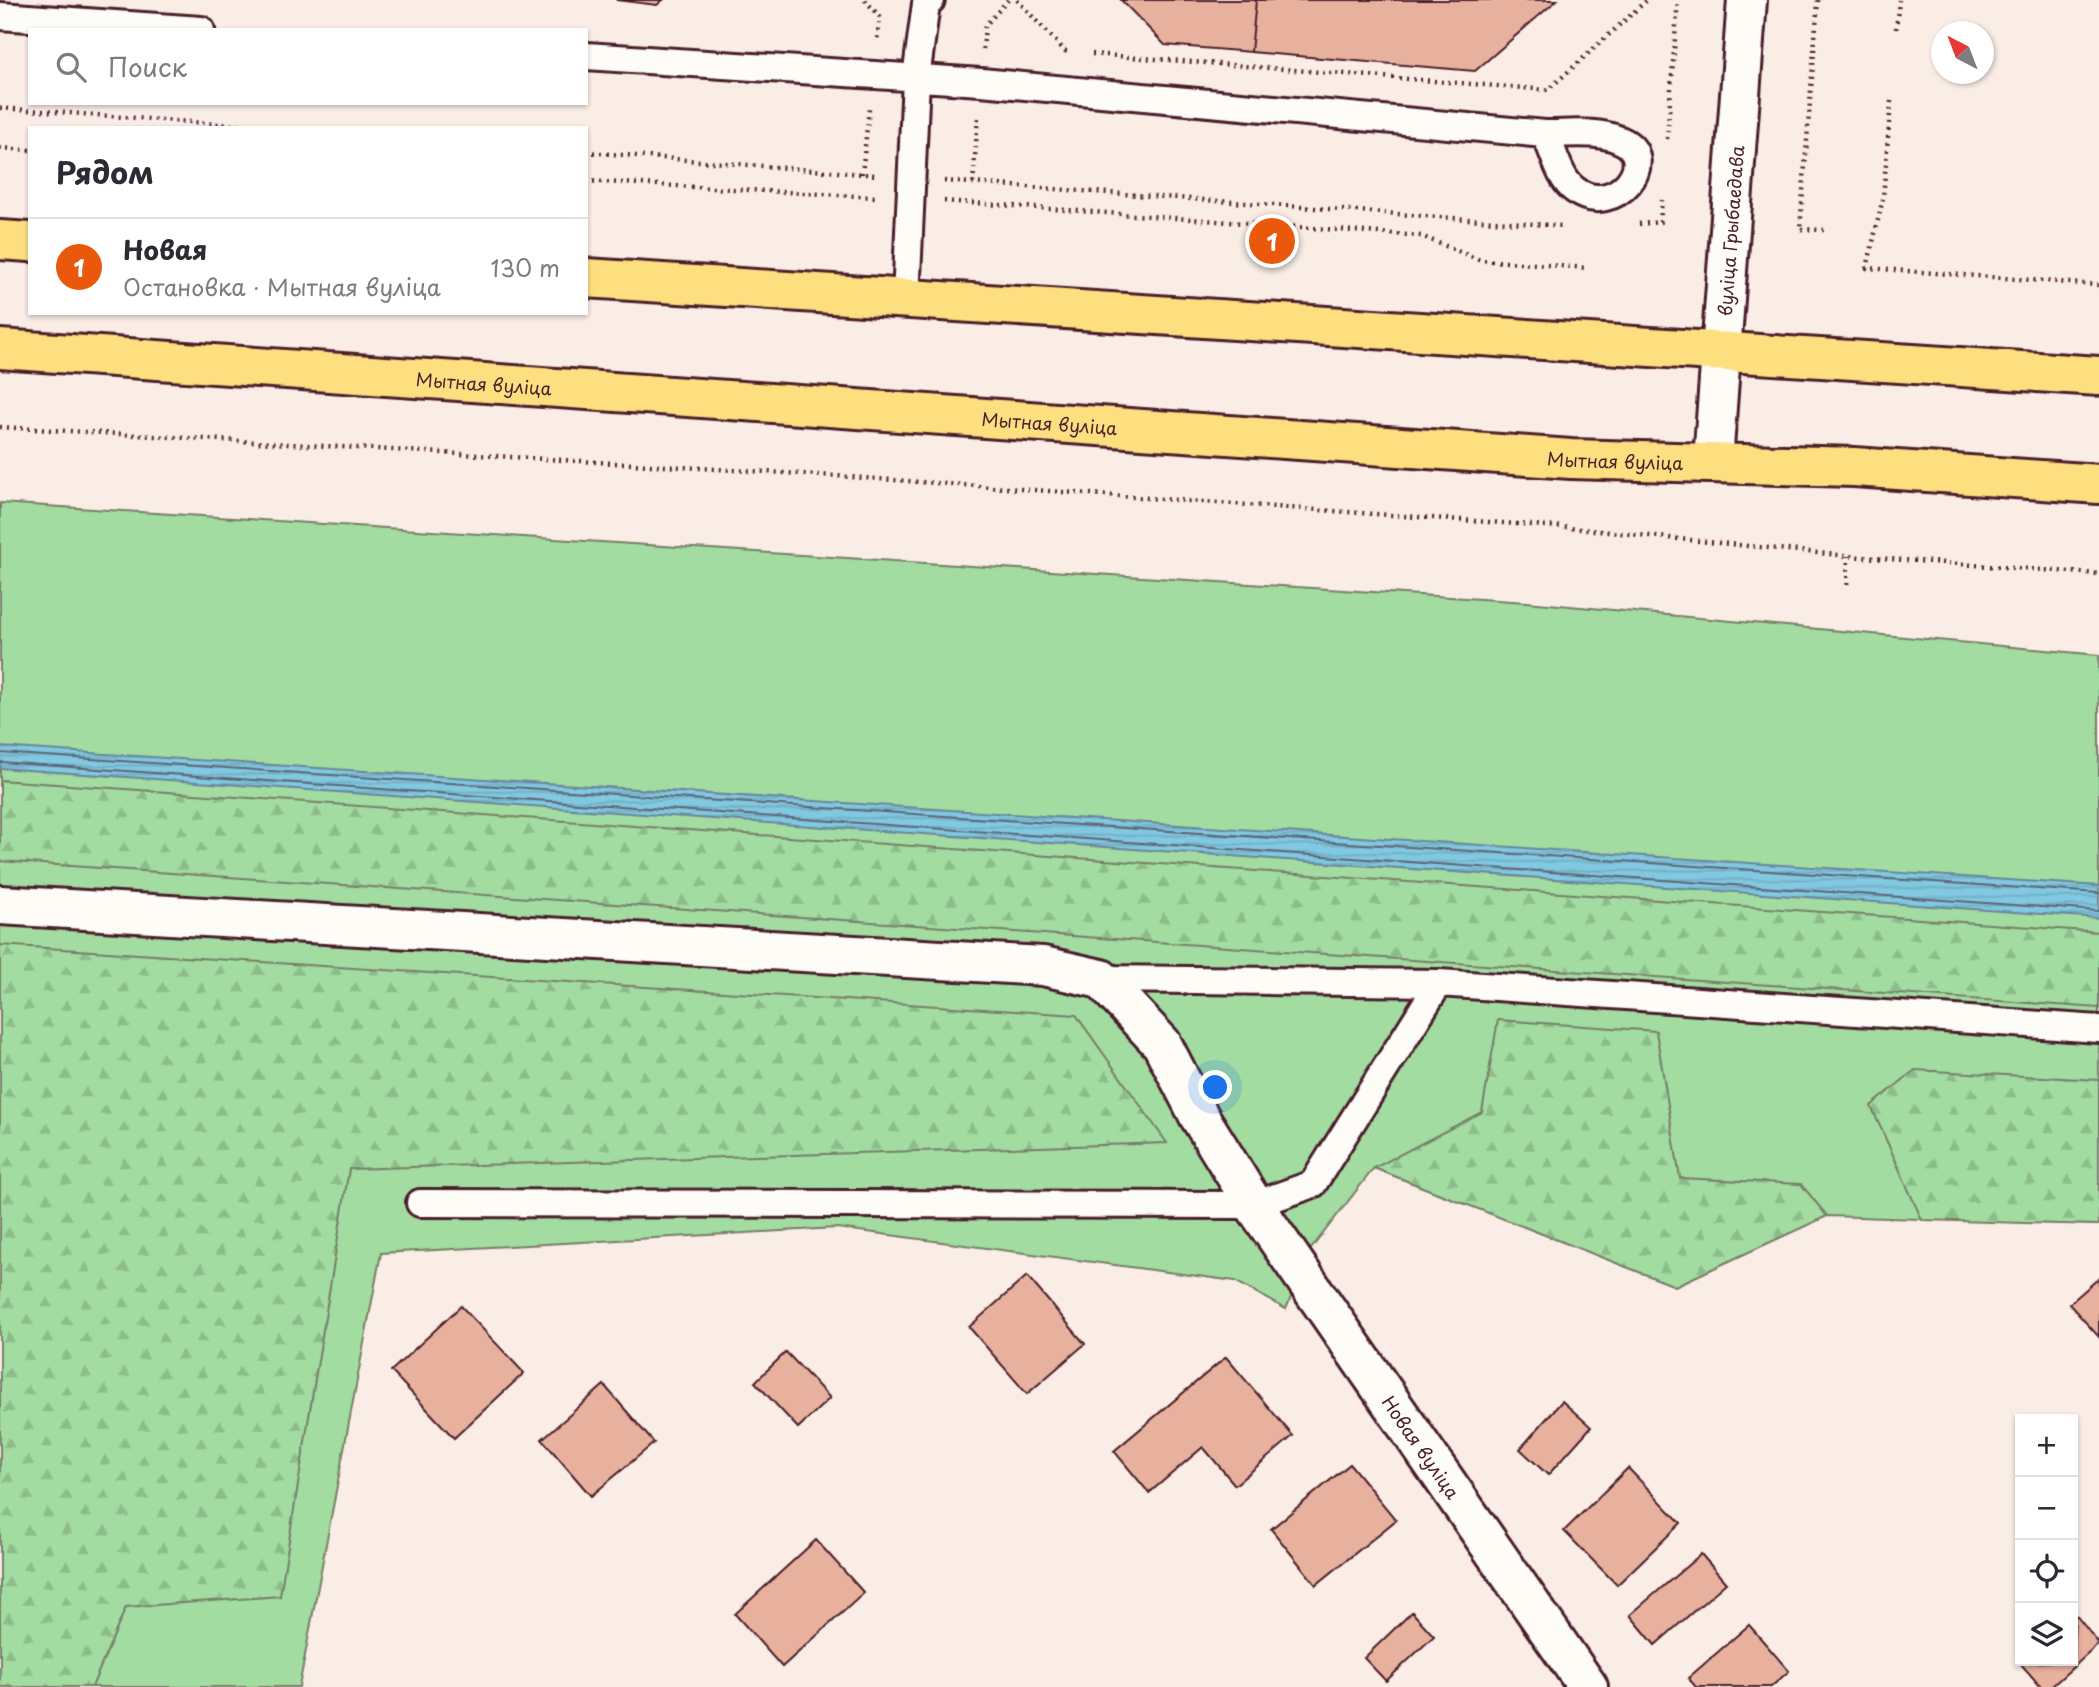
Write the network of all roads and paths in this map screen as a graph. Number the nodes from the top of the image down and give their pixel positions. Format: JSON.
{"nodes":[{"id":1,"x":1017,"y":0,"type":"edge"},
{"id":2,"x":1647,"y":0,"type":"edge"},
{"id":3,"x":1678,"y":0,"type":"edge"},
{"id":4,"x":1747,"y":0,"type":"edge"},
{"id":5,"x":1818,"y":0,"type":"edge"},
{"id":6,"x":1899,"y":0,"type":"edge"},
{"id":7,"x":927,"y":1,"type":"edge"},
{"id":8,"x":0,"y":16,"type":"edge"},
{"id":9,"x":172,"y":28,"type":"edge"},
{"id":10,"x":1896,"y":29,"type":"dead end"},
{"id":11,"x":588,"y":56,"type":"edge"},
{"id":12,"x":916,"y":78,"type":"junction"},
{"id":13,"x":1891,"y":101,"type":"dead end"},
{"id":14,"x":0,"y":108,"type":"edge"},
{"id":15,"x":246,"y":126,"type":"edge"},
{"id":16,"x":1545,"y":134,"type":"dead end"},
{"id":17,"x":0,"y":148,"type":"edge"},
{"id":18,"x":28,"y":149,"type":"edge"},
{"id":19,"x":588,"y":152,"type":"edge"},
{"id":20,"x":1665,"y":153,"type":"dead end"},
{"id":21,"x":588,"y":181,"type":"edge"},
{"id":22,"x":912,"y":189,"type":"junction"},
{"id":23,"x":1662,"y":194,"type":"dead end"},
{"id":24,"x":1639,"y":224,"type":"dead end"},
{"id":25,"x":1575,"y":227,"type":"dead end"},
{"id":26,"x":1824,"y":230,"type":"dead end"},
{"id":27,"x":0,"y":240,"type":"edge"},
{"id":28,"x":28,"y":242,"type":"edge"},
{"id":29,"x":1588,"y":268,"type":"dead end"},
{"id":30,"x":588,"y":278,"type":"edge"},
{"id":31,"x":2099,"y":285,"type":"edge"},
{"id":32,"x":906,"y":299,"type":"junction"},
{"id":33,"x":0,"y":349,"type":"edge"},
{"id":34,"x":1720,"y":353,"type":"junction"},
{"id":35,"x":2099,"y":376,"type":"edge"},
{"id":36,"x":0,"y":427,"type":"edge"},
{"id":37,"x":1713,"y":461,"type":"junction"},
{"id":38,"x":2099,"y":484,"type":"edge"},
{"id":39,"x":1848,"y":556,"type":"junction"},
{"id":40,"x":2099,"y":575,"type":"edge"},
{"id":41,"x":1847,"y":585,"type":"dead end"},
{"id":42,"x":0,"y":905,"type":"edge"},
{"id":43,"x":1101,"y":979,"type":"junction"},
{"id":44,"x":1439,"y":983,"type":"junction"},
{"id":45,"x":2099,"y":1029,"type":"edge"},
{"id":46,"x":420,"y":1203,"type":"dead end"},
{"id":47,"x":1254,"y":1205,"type":"junction"},
{"id":48,"x":1588,"y":1687,"type":"edge"}],
"edges":[{"from":1,"to":2,"type":"path"},
{"from":3,"to":20,"type":"path"},
{"from":4,"to":34,"type":"street","name":"вуліца Грыбаедава"},
{"from":5,"to":26,"type":"path"},
{"from":6,"to":10,"type":"path"},
{"from":7,"to":12,"type":"lane"},
{"from":8,"to":9,"type":"lane"},
{"from":11,"to":12,"type":"lane"},
{"from":12,"to":16,"type":"lane"},
{"from":12,"to":22,"type":"lane"},
{"from":13,"to":31,"type":"path"},
{"from":14,"to":15,"type":"path"},
{"from":17,"to":18,"type":"path"},
{"from":19,"to":22,"type":"path"},
{"from":21,"to":22,"type":"path"},
{"from":22,"to":25,"type":"path"},
{"from":22,"to":29,"type":"path"},
{"from":22,"to":32,"type":"lane"},
{"from":23,"to":24,"type":"path"},
{"from":27,"to":28,"type":"highway"},
{"from":30,"to":32,"type":"highway"},
{"from":32,"to":34,"type":"highway"},
{"from":33,"to":37,"type":"highway","name":"Мытная вуліца"},
{"from":34,"to":35,"type":"highway"},
{"from":34,"to":37,"type":"street","name":"вуліца Грыбаедава"},
{"from":36,"to":39,"type":"path"},
{"from":37,"to":38,"type":"highway","name":"Мытная вуліца"},
{"from":39,"to":40,"type":"path"},
{"from":39,"to":41,"type":"path"},
{"from":42,"to":43,"type":"street"},
{"from":43,"to":44,"type":"lane"},
{"from":43,"to":47,"type":"street","name":"Новая вуліца"},
{"from":44,"to":45,"type":"lane"},
{"from":44,"to":47,"type":"lane"},
{"from":46,"to":47,"type":"lane"},
{"from":47,"to":48,"type":"street","name":"Новая вуліца"}]}
